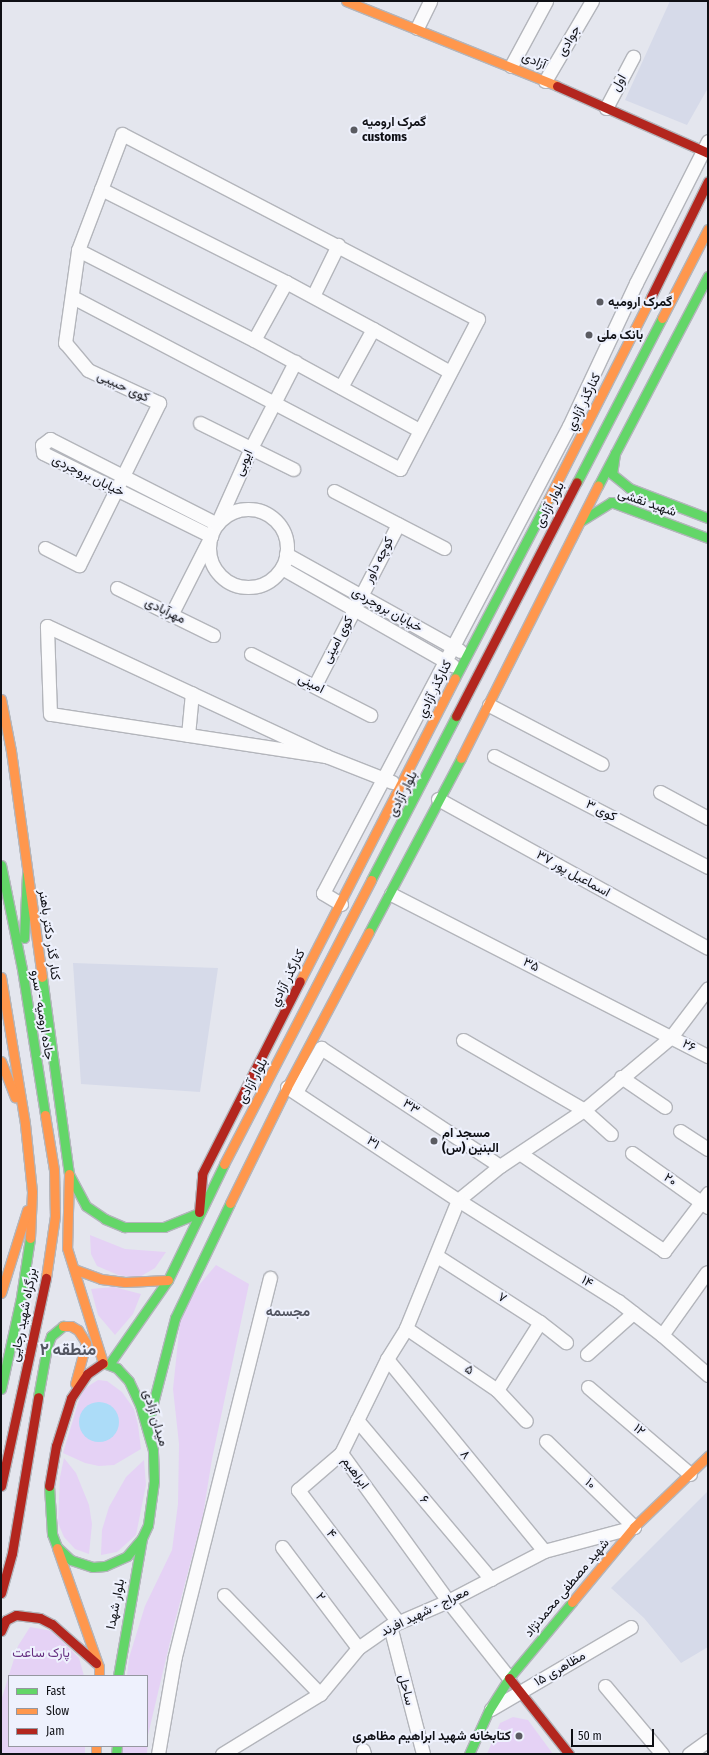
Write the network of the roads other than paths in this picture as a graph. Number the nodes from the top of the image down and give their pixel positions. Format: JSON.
{"nodes":[{"id":1,"x":346,"y":1,"type":"edge"},
{"id":2,"x":430,"y":1,"type":"edge"},
{"id":3,"x":546,"y":1,"type":"edge"},
{"id":4,"x":592,"y":1,"type":"edge"},
{"id":5,"x":417,"y":28,"type":"junction"},
{"id":6,"x":633,"y":57,"type":"dead end"},
{"id":7,"x":511,"y":66,"type":"junction"},
{"id":8,"x":546,"y":80,"type":"junction"},
{"id":9,"x":606,"y":108,"type":"junction"},
{"id":10,"x":706,"y":148,"type":"edge"},
{"id":11,"x":708,"y":181,"type":"edge"},
{"id":12,"x":101,"y":189,"type":"junction"},
{"id":13,"x":708,"y":229,"type":"edge"},
{"id":14,"x":338,"y":245,"type":"junction"},
{"id":15,"x":78,"y":250,"type":"junction"},
{"id":16,"x":708,"y":276,"type":"edge"},
{"id":17,"x":286,"y":282,"type":"junction"},
{"id":18,"x":636,"y":283,"type":"junction"},
{"id":19,"x":653,"y":290,"type":"junction"},
{"id":20,"x":313,"y":296,"type":"junction"},
{"id":21,"x":72,"y":297,"type":"junction"},
{"id":22,"x":373,"y":329,"type":"junction"},
{"id":23,"x":254,"y":340,"type":"junction"},
{"id":24,"x":295,"y":362,"type":"junction"},
{"id":25,"x":450,"y":372,"type":"junction"},
{"id":26,"x":342,"y":387,"type":"junction"},
{"id":27,"x":273,"y":403,"type":"junction"},
{"id":28,"x":200,"y":423,"type":"dead end"},
{"id":29,"x":419,"y":430,"type":"junction"},
{"id":30,"x":251,"y":448,"type":"junction"},
{"id":31,"x":615,"y":453,"type":"junction"},
{"id":32,"x":293,"y":469,"type":"dead end"},
{"id":33,"x":122,"y":477,"type":"junction"},
{"id":34,"x":621,"y":483,"type":"junction"},
{"id":35,"x":115,"y":489,"type":"junction"},
{"id":36,"x":334,"y":491,"type":"dead end"},
{"id":37,"x":610,"y":495,"type":"junction"},
{"id":38,"x":708,"y":518,"type":"edge"},
{"id":39,"x":581,"y":521,"type":"junction"},
{"id":40,"x":218,"y":524,"type":"junction"},
{"id":41,"x":398,"y":524,"type":"junction"},
{"id":42,"x":211,"y":536,"type":"junction"},
{"id":43,"x":708,"y":538,"type":"edge"},
{"id":44,"x":45,"y":548,"type":"dead end"},
{"id":45,"x":444,"y":548,"type":"dead end"},
{"id":46,"x":286,"y":554,"type":"junction"},
{"id":47,"x":282,"y":568,"type":"junction"},
{"id":48,"x":117,"y":588,"type":"dead end"},
{"id":49,"x":361,"y":596,"type":"junction"},
{"id":50,"x":355,"y":608,"type":"junction"},
{"id":51,"x":171,"y":615,"type":"junction"},
{"id":52,"x":213,"y":634,"type":"dead end"},
{"id":53,"x":452,"y":646,"type":"junction"},
{"id":54,"x":251,"y":654,"type":"dead end"},
{"id":55,"x":467,"y":654,"type":"junction"},
{"id":56,"x":444,"y":662,"type":"junction"},
{"id":57,"x":484,"y":663,"type":"junction"},
{"id":58,"x":460,"y":669,"type":"junction"},
{"id":59,"x":476,"y":678,"type":"junction"},
{"id":60,"x":315,"y":685,"type":"junction"},
{"id":61,"x":192,"y":693,"type":"junction"},
{"id":62,"x":1,"y":699,"type":"edge"},
{"id":63,"x":489,"y":705,"type":"junction"},
{"id":64,"x":370,"y":715,"type":"dead end"},
{"id":65,"x":188,"y":735,"type":"junction"},
{"id":66,"x":326,"y":756,"type":"junction"},
{"id":67,"x":494,"y":756,"type":"dead end"},
{"id":68,"x":602,"y":764,"type":"dead end"},
{"id":69,"x":384,"y":779,"type":"junction"},
{"id":70,"x":401,"y":787,"type":"junction"},
{"id":71,"x":660,"y":792,"type":"dead end"},
{"id":72,"x":438,"y":799,"type":"junction"},
{"id":73,"x":708,"y":818,"type":"edge"},
{"id":74,"x":1,"y":865,"type":"edge"},
{"id":75,"x":708,"y":867,"type":"edge"},
{"id":76,"x":27,"y":874,"type":"junction"},
{"id":77,"x":390,"y":894,"type":"junction"},
{"id":78,"x":341,"y":904,"type":"junction"},
{"id":79,"x":708,"y":948,"type":"edge"},
{"id":80,"x":22,"y":969,"type":"junction"},
{"id":81,"x":1,"y":977,"type":"edge"},
{"id":82,"x":708,"y":988,"type":"edge"},
{"id":83,"x":670,"y":1036,"type":"junction"},
{"id":84,"x":463,"y":1040,"type":"dead end"},
{"id":85,"x":708,"y":1056,"type":"edge"},
{"id":86,"x":1,"y":1061,"type":"edge"},
{"id":87,"x":621,"y":1077,"type":"junction"},
{"id":88,"x":291,"y":1090,"type":"junction"},
{"id":89,"x":665,"y":1108,"type":"dead end"},
{"id":90,"x":584,"y":1110,"type":"junction"},
{"id":91,"x":26,"y":1124,"type":"junction"},
{"id":92,"x":680,"y":1131,"type":"dead end"},
{"id":93,"x":611,"y":1134,"type":"dead end"},
{"id":94,"x":708,"y":1149,"type":"edge"},
{"id":95,"x":632,"y":1153,"type":"dead end"},
{"id":96,"x":521,"y":1154,"type":"junction"},
{"id":97,"x":500,"y":1166,"type":"junction"},
{"id":98,"x":54,"y":1170,"type":"joint"},
{"id":99,"x":69,"y":1174,"type":"junction"},
{"id":100,"x":32,"y":1192,"type":"junction"},
{"id":101,"x":458,"y":1200,"type":"junction"},
{"id":102,"x":706,"y":1200,"type":"edge"},
{"id":103,"x":199,"y":1213,"type":"junction"},
{"id":104,"x":437,"y":1256,"type":"junction"},
{"id":105,"x":74,"y":1269,"type":"junction"},
{"id":106,"x":707,"y":1272,"type":"edge"},
{"id":107,"x":270,"y":1278,"type":"dead end"},
{"id":108,"x":168,"y":1280,"type":"junction"},
{"id":109,"x":1,"y":1293,"type":"edge"},
{"id":110,"x":633,"y":1313,"type":"junction"},
{"id":111,"x":540,"y":1322,"type":"junction"},
{"id":112,"x":406,"y":1328,"type":"junction"},
{"id":113,"x":662,"y":1335,"type":"junction"},
{"id":114,"x":566,"y":1342,"type":"dead end"},
{"id":115,"x":587,"y":1354,"type":"dead end"},
{"id":116,"x":387,"y":1359,"type":"junction"},
{"id":117,"x":106,"y":1363,"type":"junction"},
{"id":118,"x":708,"y":1375,"type":"edge"},
{"id":119,"x":588,"y":1387,"type":"dead end"},
{"id":120,"x":1,"y":1389,"type":"edge"},
{"id":121,"x":497,"y":1390,"type":"junction"},
{"id":122,"x":71,"y":1398,"type":"junction"},
{"id":123,"x":357,"y":1420,"type":"junction"},
{"id":124,"x":526,"y":1421,"type":"dead end"},
{"id":125,"x":147,"y":1427,"type":"junction"},
{"id":126,"x":546,"y":1441,"type":"dead end"},
{"id":127,"x":341,"y":1454,"type":"junction"},
{"id":128,"x":708,"y":1456,"type":"edge"},
{"id":129,"x":690,"y":1474,"type":"junction"},
{"id":130,"x":1,"y":1486,"type":"edge"},
{"id":131,"x":634,"y":1527,"type":"junction"},
{"id":132,"x":142,"y":1538,"type":"junction"},
{"id":133,"x":57,"y":1547,"type":"junction"},
{"id":134,"x":282,"y":1547,"type":"dead end"},
{"id":135,"x":544,"y":1551,"type":"junction"},
{"id":136,"x":492,"y":1579,"type":"junction"},
{"id":137,"x":1,"y":1593,"type":"edge"},
{"id":138,"x":224,"y":1595,"type":"dead end"},
{"id":139,"x":448,"y":1602,"type":"junction"},
{"id":140,"x":394,"y":1624,"type":"junction"},
{"id":141,"x":631,"y":1627,"type":"dead end"},
{"id":142,"x":1,"y":1631,"type":"edge"},
{"id":143,"x":358,"y":1648,"type":"junction"},
{"id":144,"x":99,"y":1671,"type":"edge"},
{"id":145,"x":118,"y":1675,"type":"edge"},
{"id":146,"x":509,"y":1678,"type":"junction"},
{"id":147,"x":605,"y":1686,"type":"dead end"},
{"id":148,"x":521,"y":1692,"type":"junction"},
{"id":149,"x":320,"y":1694,"type":"junction"},
{"id":150,"x":489,"y":1710,"type":"junction"},
{"id":151,"x":708,"y":1740,"type":"edge"},
{"id":152,"x":158,"y":1754,"type":"edge"},
{"id":153,"x":222,"y":1754,"type":"edge"},
{"id":154,"x":422,"y":1754,"type":"edge"},
{"id":155,"x":469,"y":1754,"type":"edge"},
{"id":156,"x":570,"y":1754,"type":"edge"},
{"id":157,"x":662,"y":1754,"type":"edge"},
{"id":158,"x":689,"y":1754,"type":"edge"}],
"edges":[{"from":1,"to":5,"type":"main road","name":"آزادی"},
{"from":2,"to":5,"type":"street"},
{"from":3,"to":7,"type":"street"},
{"from":4,"to":8,"type":"street","name":"جوادی"},
{"from":5,"to":7,"type":"main road","name":"آزادی"},
{"from":6,"to":9,"type":"street","name":"اول"},
{"from":7,"to":8,"type":"main road","name":"آزادی"},
{"from":8,"to":9,"type":"main road","name":"آزادی"},
{"from":9,"to":10,"type":"main road","name":"آزادی"},
{"from":10,"to":18,"type":"street"},
{"from":11,"to":19,"type":"main road","name":"کنارگذر آزادي"},
{"from":12,"to":14,"type":"street"},
{"from":12,"to":15,"type":"street"},
{"from":12,"to":17,"type":"street"},
{"from":13,"to":57,"type":"main road","name":"بلوار آزادی"},
{"from":14,"to":20,"type":"street"},
{"from":14,"to":25,"type":"street"},
{"from":15,"to":21,"type":"street"},
{"from":15,"to":23,"type":"street"},
{"from":16,"to":31,"type":"main road"},
{"from":17,"to":20,"type":"street"},
{"from":17,"to":23,"type":"street"},
{"from":18,"to":19,"type":"street"},
{"from":18,"to":53,"type":"street"},
{"from":19,"to":55,"type":"main road","name":"کنارگذر آزادي"},
{"from":20,"to":22,"type":"street"},
{"from":21,"to":27,"type":"street"},
{"from":21,"to":33,"type":"street","name":"کوی حبیبی"},
{"from":22,"to":25,"type":"street"},
{"from":22,"to":26,"type":"street"},
{"from":23,"to":24,"type":"street"},
{"from":24,"to":26,"type":"street"},
{"from":24,"to":27,"type":"street","name":"ایوبی"},
{"from":25,"to":29,"type":"street"},
{"from":26,"to":29,"type":"street"},
{"from":27,"to":29,"type":"street"},
{"from":27,"to":30,"type":"street","name":"ایوبی"},
{"from":28,"to":30,"type":"street"},
{"from":30,"to":32,"type":"street"},
{"from":30,"to":40,"type":"street","name":"ایوبی"},
{"from":31,"to":34,"type":"main road","name":"شهید نقشی"},
{"from":31,"to":39,"type":"main road"},
{"from":33,"to":35,"type":"street"},
{"from":33,"to":35,"type":"street","name":"خیابان بروجردی"},
{"from":33,"to":40,"type":"street","name":"خیابان بروجردی"},
{"from":34,"to":37,"type":"main road"},
{"from":34,"to":38,"type":"main road","name":"شهید نقشی"},
{"from":35,"to":42,"type":"street","name":"خیابان بروجردی"},
{"from":35,"to":44,"type":"street"},
{"from":36,"to":41,"type":"street"},
{"from":37,"to":39,"type":"main road","name":"شهید نقشی"},
{"from":37,"to":43,"type":"main road","name":"شهید نقشی"},
{"from":39,"to":63,"type":"main road"},
{"from":40,"to":42,"type":"street"},
{"from":40,"to":46,"type":"street"},
{"from":41,"to":45,"type":"street"},
{"from":41,"to":49,"type":"street","name":"کوچه داور"},
{"from":42,"to":47,"type":"street"},
{"from":42,"to":51,"type":"street"},
{"from":46,"to":47,"type":"street"},
{"from":46,"to":49,"type":"street","name":"خیابان بروجردی"},
{"from":47,"to":50,"type":"street","name":"خیابان بروجردی"},
{"from":48,"to":51,"type":"street","name":"مهرآبادی"},
{"from":49,"to":50,"type":"street","name":"کوی امینی"},
{"from":49,"to":53,"type":"street","name":"خیابان بروجردی"},
{"from":50,"to":56,"type":"street","name":"خیابان بروجردی"},
{"from":50,"to":60,"type":"street","name":"کوی امینی"},
{"from":51,"to":52,"type":"street","name":"مهرآبادی"},
{"from":53,"to":55,"type":"street","name":"خیابان بروجردی"},
{"from":53,"to":56,"type":"street"},
{"from":54,"to":60,"type":"street","name":"امینی"},
{"from":55,"to":57,"type":"main road"},
{"from":55,"to":58,"type":"main road","name":"کنارگذر آزادي"},
{"from":56,"to":58,"type":"street","name":"خیابان بروجردی"},
{"from":56,"to":69,"type":"street"},
{"from":57,"to":59,"type":"main road","name":"بلوار آزادی"},
{"from":58,"to":59,"type":"main road"},
{"from":58,"to":70,"type":"main road","name":"کنارگذر آزادي"},
{"from":59,"to":103,"type":"main road","name":"بلوار آزادی"},
{"from":60,"to":64,"type":"street","name":"امینی"},
{"from":61,"to":65,"type":"street"},
{"from":61,"to":65,"type":"street"},
{"from":61,"to":66,"type":"street"},
{"from":62,"to":76,"type":"main road","name":"کنار گذر دکتر باهنر"},
{"from":63,"to":68,"type":"street"},
{"from":63,"to":72,"type":"main road"},
{"from":65,"to":66,"type":"street"},
{"from":66,"to":69,"type":"street"},
{"from":67,"to":75,"type":"street","name":"کوی ۳"},
{"from":69,"to":70,"type":"street"},
{"from":69,"to":78,"type":"street"},
{"from":70,"to":78,"type":"main road","name":"کنارگذر آزادي"},
{"from":71,"to":73,"type":"street"},
{"from":72,"to":77,"type":"main road"},
{"from":72,"to":79,"type":"street","name":"اسماعیل پور ۳۷"},
{"from":74,"to":80,"type":"main road","name":"جاده ارومیه - سرو"},
{"from":76,"to":80,"type":"main road"},
{"from":76,"to":99,"type":"main road","name":"کنار گذر دکتر باهنر"},
{"from":77,"to":83,"type":"street","name":"۳۵"},
{"from":77,"to":88,"type":"main road"},
{"from":78,"to":103,"type":"main road","name":"کنارگذر آزادي"},
{"from":80,"to":98,"type":"main road","name":"جاده ارومیه - سرو"},
{"from":81,"to":91,"type":"main road"},
{"from":82,"to":83,"type":"street"},
{"from":83,"to":85,"type":"street","name":"۲۶"},
{"from":83,"to":87,"type":"street"},
{"from":84,"to":90,"type":"street"},
{"from":86,"to":91,"type":"main road"},
{"from":87,"to":89,"type":"street"},
{"from":87,"to":90,"type":"street"},
{"from":88,"to":97,"type":"street","name":"۳۳"},
{"from":88,"to":101,"type":"street","name":"۳۱"},
{"from":88,"to":125,"type":"main road"},
{"from":90,"to":93,"type":"street"},
{"from":90,"to":96,"type":"street"},
{"from":91,"to":100,"type":"main road"},
{"from":92,"to":94,"type":"street"},
{"from":95,"to":102,"type":"street","name":"۲۰"},
{"from":96,"to":97,"type":"street"},
{"from":96,"to":102,"type":"street"},
{"from":97,"to":101,"type":"street"},
{"from":98,"to":130,"type":"main road","name":"بزرگراه شهید رجایی"},
{"from":99,"to":103,"type":"main road"},
{"from":99,"to":105,"type":"main road"},
{"from":100,"to":109,"type":"main road"},
{"from":100,"to":120,"type":"main road","name":"بزرگراه شهید رجایی"},
{"from":101,"to":104,"type":"street","name":"ابراهیم"},
{"from":101,"to":110,"type":"street","name":"۱۴"},
{"from":103,"to":108,"type":"main road","name":"بلوار آزادی"},
{"from":104,"to":111,"type":"street","name":"۷"},
{"from":104,"to":112,"type":"street","name":"ابراهیم"},
{"from":105,"to":108,"type":"main road"},
{"from":105,"to":117,"type":"main road"},
{"from":106,"to":113,"type":"street"},
{"from":107,"to":152,"type":"street"},
{"from":108,"to":117,"type":"main road","name":"بلوار آزادی"},
{"from":110,"to":113,"type":"street","name":"۱۴"},
{"from":110,"to":115,"type":"street"},
{"from":111,"to":114,"type":"street","name":"۷"},
{"from":111,"to":121,"type":"street"},
{"from":112,"to":116,"type":"street","name":"ابراهیم"},
{"from":112,"to":121,"type":"street","name":"۵"},
{"from":113,"to":118,"type":"street","name":"۱۴"},
{"from":116,"to":123,"type":"street","name":"ابراهیم"},
{"from":116,"to":135,"type":"street","name":"۸"},
{"from":117,"to":122,"type":"main road"},
{"from":117,"to":125,"type":"main road","name":"میدان آزادی"},
{"from":119,"to":129,"type":"street","name":"۱۲"},
{"from":121,"to":124,"type":"street","name":"۵"},
{"from":122,"to":133,"type":"main road"},
{"from":122,"to":137,"type":"main road"},
{"from":123,"to":127,"type":"street","name":"ابراهیم"},
{"from":123,"to":136,"type":"street","name":"۶"},
{"from":125,"to":132,"type":"main road","name":"میدان آزادی"},
{"from":126,"to":131,"type":"street","name":"۱۰"},
{"from":127,"to":139,"type":"street","name":"ابراهیم"},
{"from":127,"to":140,"type":"street","name":"۴"},
{"from":128,"to":129,"type":"main road","name":"شهید مصطفی محمدنژاد"},
{"from":129,"to":131,"type":"main road","name":"شهید مصطفی محمدنژاد"},
{"from":131,"to":135,"type":"street","name":"معراج - شهید افرند"},
{"from":131,"to":146,"type":"main road","name":"شهید مصطفی محمدنژاد"},
{"from":132,"to":133,"type":"main road","name":"میدان آزادی"},
{"from":132,"to":145,"type":"main road","name":"بلوار شهدا"},
{"from":133,"to":144,"type":"main road","name":"بلوار شهدا"},
{"from":134,"to":143,"type":"street","name":"۲"},
{"from":135,"to":136,"type":"street","name":"معراج - شهید افرند"},
{"from":136,"to":139,"type":"street","name":"معراج - شهید افرند"},
{"from":138,"to":149,"type":"street"},
{"from":139,"to":140,"type":"street","name":"معراج - شهید افرند"},
{"from":139,"to":146,"type":"street","name":"ابراهیم"},
{"from":140,"to":143,"type":"street","name":"معراج - شهید افرند"},
{"from":140,"to":154,"type":"street","name":"ساحل"},
{"from":141,"to":148,"type":"street","name":"۱۵ مظاهری"},
{"from":142,"to":144,"type":"main road"},
{"from":143,"to":149,"type":"street","name":"معراج - شهید افرند"},
{"from":146,"to":148,"type":"main road"},
{"from":146,"to":150,"type":"main road","name":"شهید مصطفی محمدنژاد"},
{"from":147,"to":157,"type":"street"},
{"from":148,"to":150,"type":"street","name":"۱۵ مظاهری"},
{"from":148,"to":156,"type":"main road"},
{"from":149,"to":153,"type":"street","name":"معراج - شهید افرند"},
{"from":150,"to":155,"type":"main road","name":"شهید مصطفی محمدنژاد"},
{"from":151,"to":158,"type":"street"}]}
